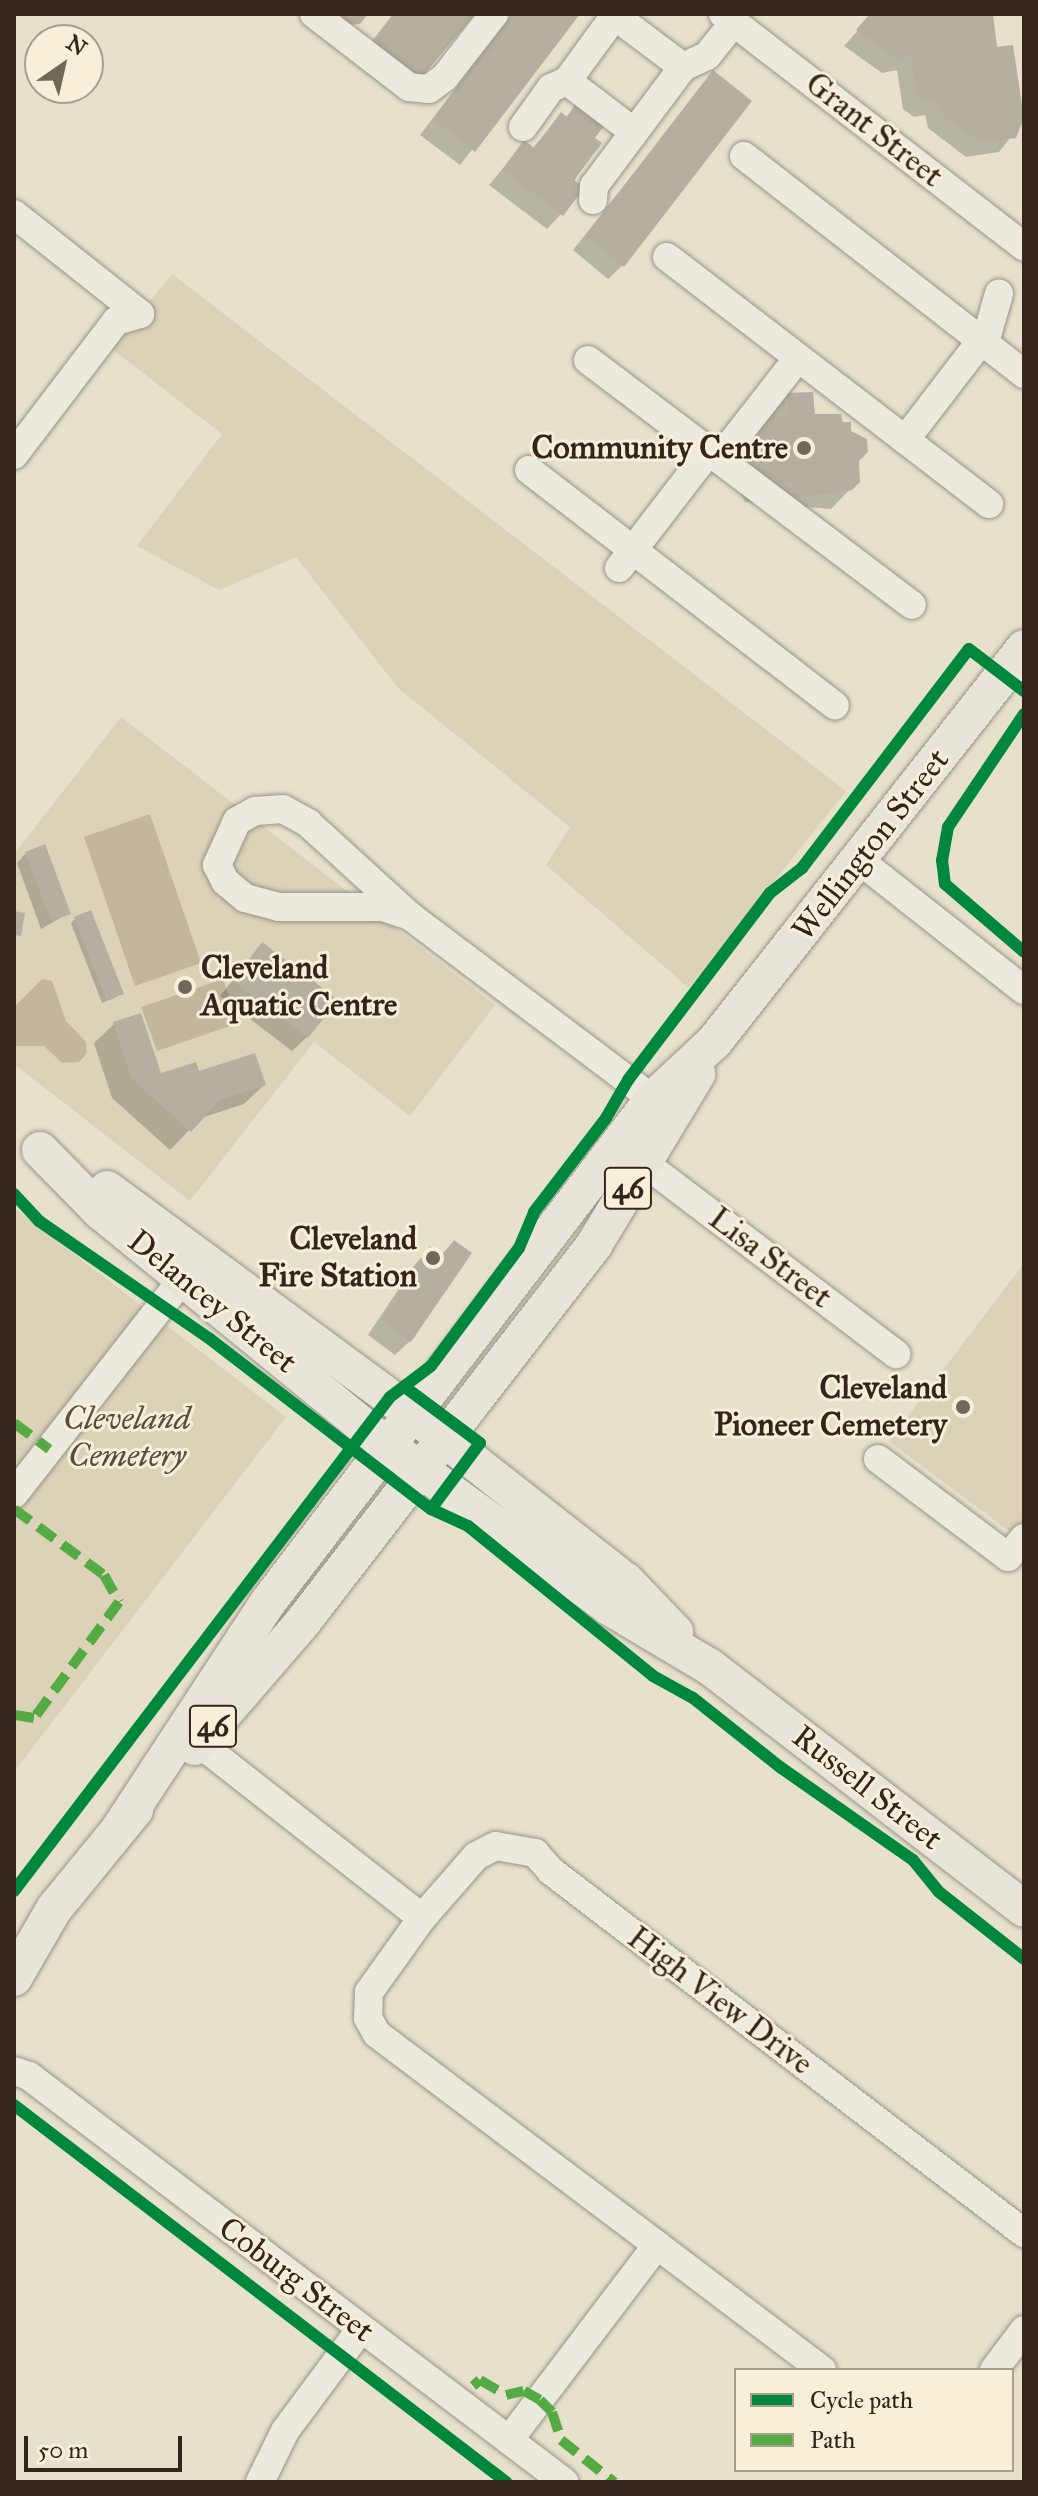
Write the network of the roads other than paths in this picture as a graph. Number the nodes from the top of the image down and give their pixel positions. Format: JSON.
{"nodes":[{"id":1,"x":314,"y":14,"type":"edge"},
{"id":2,"x":494,"y":14,"type":"edge"},
{"id":3,"x":616,"y":15,"type":"edge"},
{"id":4,"x":729,"y":18,"type":"edge"},
{"id":5,"x":683,"y":67,"type":"junction"},
{"id":6,"x":567,"y":81,"type":"junction"},
{"id":7,"x":523,"y":127,"type":"dead end"},
{"id":8,"x":634,"y":132,"type":"junction"},
{"id":9,"x":744,"y":156,"type":"dead end"},
{"id":10,"x":593,"y":200,"type":"dead end"},
{"id":11,"x":14,"y":214,"type":"edge"},
{"id":12,"x":1024,"y":247,"type":"edge"},
{"id":13,"x":667,"y":257,"type":"dead end"},
{"id":14,"x":999,"y":294,"type":"dead end"},
{"id":15,"x":981,"y":341,"type":"junction"},
{"id":16,"x":798,"y":358,"type":"junction"},
{"id":17,"x":588,"y":360,"type":"dead end"},
{"id":18,"x":1024,"y":374,"type":"edge"},
{"id":19,"x":905,"y":440,"type":"junction"},
{"id":20,"x":14,"y":455,"type":"edge"},
{"id":21,"x":714,"y":455,"type":"junction"},
{"id":22,"x":529,"y":470,"type":"dead end"},
{"id":23,"x":989,"y":504,"type":"dead end"},
{"id":24,"x":625,"y":559,"type":"junction"},
{"id":25,"x":912,"y":605,"type":"dead end"},
{"id":26,"x":1024,"y":648,"type":"edge"},
{"id":27,"x":835,"y":706,"type":"dead end"},
{"id":28,"x":860,"y":861,"type":"junction"},
{"id":29,"x":410,"y":916,"type":"junction"},
{"id":30,"x":1024,"y":990,"type":"edge"},
{"id":31,"x":715,"y":1041,"type":"junction"},
{"id":32,"x":653,"y":1099,"type":"junction"},
{"id":33,"x":27,"y":1141,"type":"edge"},
{"id":34,"x":643,"y":1162,"type":"junction"},
{"id":35,"x":192,"y":1267,"type":"junction"},
{"id":36,"x":230,"y":1297,"type":"junction"},
{"id":37,"x":473,"y":1337,"type":"junction"},
{"id":38,"x":896,"y":1354,"type":"dead end"},
{"id":39,"x":502,"y":1362,"type":"junction"},
{"id":40,"x":414,"y":1415,"type":"junction"},
{"id":41,"x":442,"y":1438,"type":"junction"},
{"id":42,"x":389,"y":1447,"type":"junction"},
{"id":43,"x":878,"y":1459,"type":"dead end"},
{"id":44,"x":419,"y":1469,"type":"junction"},
{"id":45,"x":14,"y":1494,"type":"edge"},
{"id":46,"x":1024,"y":1538,"type":"edge"},
{"id":47,"x":710,"y":1667,"type":"junction"},
{"id":48,"x":199,"y":1743,"type":"junction"},
{"id":49,"x":121,"y":1826,"type":"junction"},
{"id":50,"x":54,"y":1909,"type":"junction"},
{"id":51,"x":1024,"y":1909,"type":"edge"},
{"id":52,"x":422,"y":1918,"type":"junction"},
{"id":53,"x":14,"y":1947,"type":"edge"},
{"id":54,"x":14,"y":1978,"type":"edge"},
{"id":55,"x":14,"y":2050,"type":"edge"},
{"id":56,"x":22,"y":2073,"type":"edge"},
{"id":57,"x":1024,"y":2233,"type":"edge"},
{"id":58,"x":657,"y":2245,"type":"junction"},
{"id":59,"x":360,"y":2330,"type":"junction"},
{"id":60,"x":1024,"y":2330,"type":"edge"},
{"id":61,"x":819,"y":2368,"type":"edge"},
{"id":62,"x":996,"y":2368,"type":"edge"},
{"id":63,"x":509,"y":2440,"type":"junction"},
{"id":64,"x":260,"y":2482,"type":"edge"},
{"id":65,"x":564,"y":2482,"type":"edge"}],
"edges":[{"from":1,"to":2,"type":"street"},
{"from":3,"to":5,"type":"street"},
{"from":3,"to":6,"type":"street"},
{"from":4,"to":5,"type":"street"},
{"from":4,"to":12,"type":"street","name":"Grant Street"},
{"from":5,"to":8,"type":"street"},
{"from":6,"to":7,"type":"street"},
{"from":6,"to":8,"type":"street"},
{"from":8,"to":10,"type":"street"},
{"from":9,"to":15,"type":"street"},
{"from":11,"to":20,"type":"street"},
{"from":13,"to":16,"type":"street"},
{"from":14,"to":15,"type":"street"},
{"from":15,"to":18,"type":"street"},
{"from":15,"to":19,"type":"street"},
{"from":16,"to":19,"type":"street"},
{"from":16,"to":21,"type":"street"},
{"from":17,"to":21,"type":"street"},
{"from":19,"to":23,"type":"street"},
{"from":21,"to":24,"type":"street"},
{"from":21,"to":25,"type":"street"},
{"from":22,"to":24,"type":"street"},
{"from":24,"to":27,"type":"street"},
{"from":26,"to":28,"type":"main road","name":"Wellington Street","number":"46"},
{"from":28,"to":30,"type":"street"},
{"from":28,"to":31,"type":"main road","name":"Wellington Street","number":"46"},
{"from":29,"to":29,"type":"street"},
{"from":29,"to":32,"type":"street"},
{"from":31,"to":32,"type":"main road","name":"Wellington Street","number":"46"},
{"from":31,"to":34,"type":"main road","name":"Wellington Street","number":"46"},
{"from":32,"to":37,"type":"main road","name":"Wellington Street","number":"46"},
{"from":33,"to":35,"type":"main road","name":"Delancey Street"},
{"from":34,"to":38,"type":"street","name":"Lisa Street"},
{"from":34,"to":39,"type":"main road","name":"Wellington Street","number":"46"},
{"from":35,"to":36,"type":"main road","name":"Delancey Street"},
{"from":35,"to":45,"type":"street"},
{"from":36,"to":40,"type":"main road","name":"Delancey Street"},
{"from":36,"to":42,"type":"main road","name":"Delancey Street"},
{"from":37,"to":39,"type":"street"},
{"from":37,"to":40,"type":"main road","name":"Wellington Street","number":"46"},
{"from":39,"to":41,"type":"main road","name":"Wellington Street","number":"46"},
{"from":40,"to":41,"type":"main road","name":"Russell Street"},
{"from":40,"to":42,"type":"main road","name":"Wellington Street","number":"46"},
{"from":41,"to":44,"type":"main road","name":"Wellington Street","number":"46"},
{"from":41,"to":47,"type":"main road","name":"Russell Street"},
{"from":42,"to":44,"type":"main road","name":"Russell Street"},
{"from":42,"to":49,"type":"main road","name":"Wellington Street","number":"46"},
{"from":43,"to":46,"type":"street"},
{"from":44,"to":47,"type":"main road","name":"Russell Street"},
{"from":44,"to":48,"type":"main road","name":"Wellington Street","number":"46"},
{"from":47,"to":51,"type":"main road","name":"Russell Street"},
{"from":48,"to":49,"type":"main road","name":"Wellington Street","number":"46"},
{"from":48,"to":52,"type":"street"},
{"from":49,"to":50,"type":"main road","name":"Wellington Street","number":"46"},
{"from":50,"to":53,"type":"main road","name":"Wellington Street","number":"46"},
{"from":50,"to":54,"type":"main road","name":"Wellington Street","number":"46"},
{"from":52,"to":57,"type":"street","name":"High View Drive"},
{"from":52,"to":58,"type":"street","name":"High View Drive"},
{"from":55,"to":56,"type":"street","name":"Coburg Street"},
{"from":56,"to":59,"type":"street","name":"Coburg Street"},
{"from":58,"to":61,"type":"street","name":"High View Drive"},
{"from":58,"to":63,"type":"street"},
{"from":59,"to":63,"type":"street","name":"Coburg Street"},
{"from":59,"to":64,"type":"street"},
{"from":60,"to":62,"type":"street"},
{"from":63,"to":65,"type":"street","name":"Coburg Street"}]}
